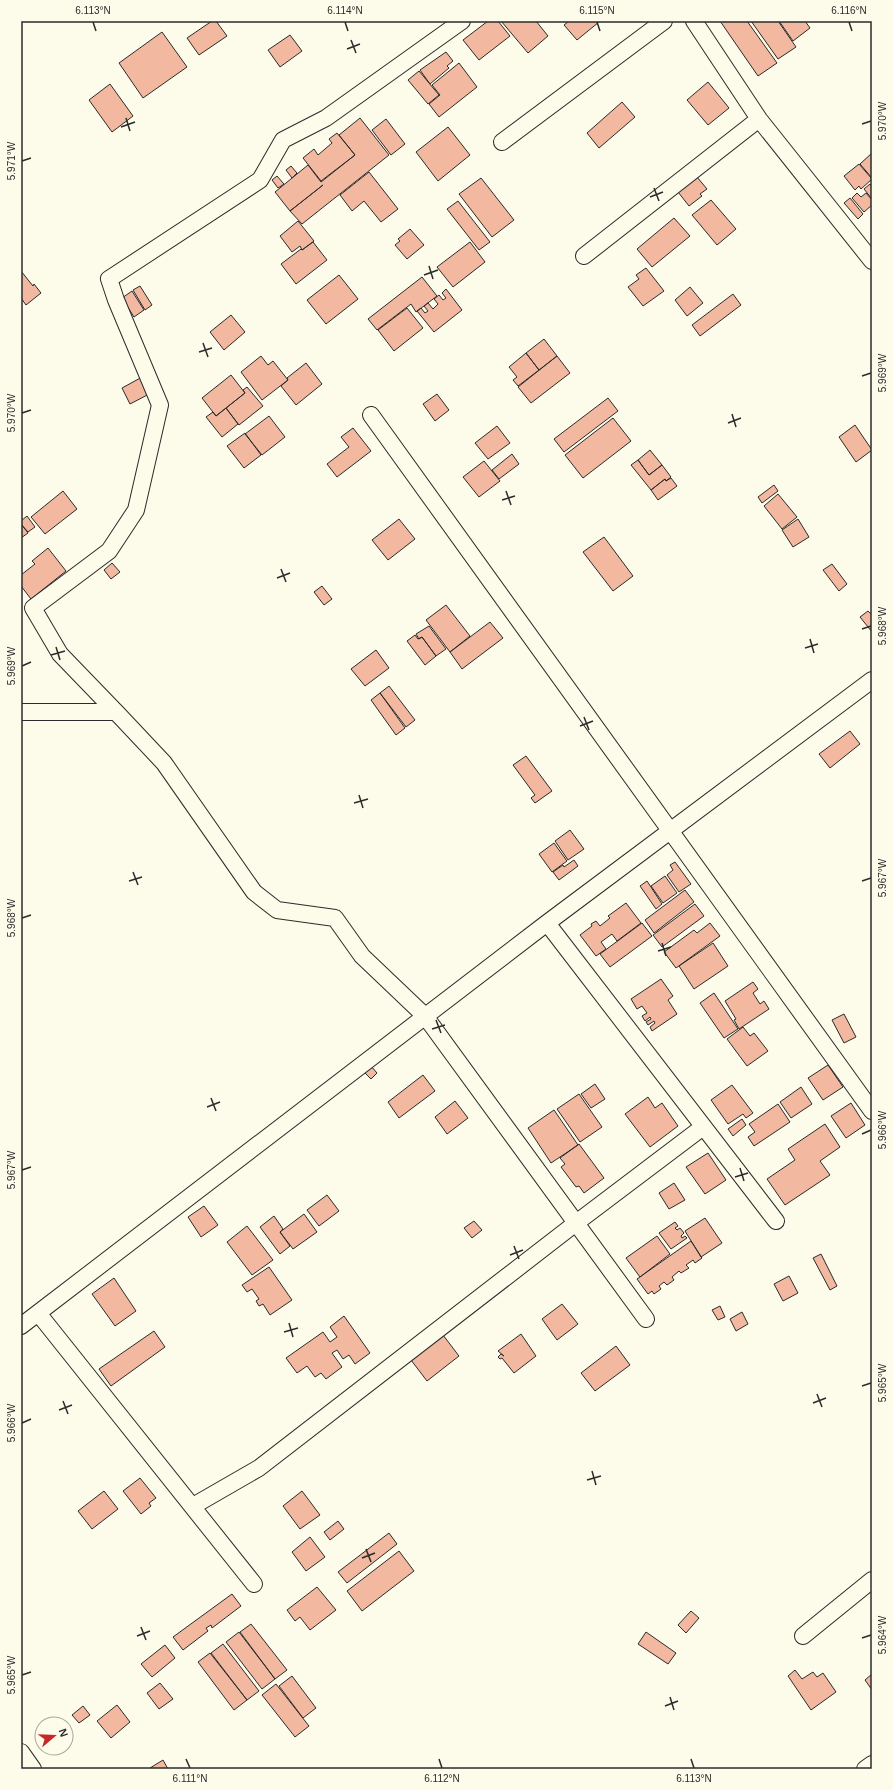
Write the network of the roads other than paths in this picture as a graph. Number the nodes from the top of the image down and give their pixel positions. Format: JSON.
{"nodes":[{"id":1,"x":462,"y":21,"type":"edge"},
{"id":2,"x":664,"y":21,"type":"edge"},
{"id":3,"x":694,"y":21,"type":"edge"},
{"id":4,"x":759,"y":119,"type":"junction"},
{"id":5,"x":502,"y":142,"type":"dead end"},
{"id":6,"x":584,"y":256,"type":"dead end"},
{"id":7,"x":872,"y":261,"type":"edge"},
{"id":8,"x":371,"y":414,"type":"dead end"},
{"id":9,"x":872,"y":680,"type":"edge"},
{"id":10,"x":21,"y":712,"type":"edge"},
{"id":11,"x":116,"y":712,"type":"junction"},
{"id":12,"x":670,"y":831,"type":"junction"},
{"id":13,"x":547,"y":923,"type":"junction"},
{"id":14,"x":424,"y":1016,"type":"junction"},
{"id":15,"x":872,"y":1110,"type":"edge"},
{"id":16,"x":703,"y":1127,"type":"junction"},
{"id":17,"x":776,"y":1221,"type":"dead end"},
{"id":18,"x":576,"y":1223,"type":"junction"},
{"id":19,"x":38,"y":1313,"type":"junction"},
{"id":20,"x":646,"y":1319,"type":"dead end"},
{"id":21,"x":21,"y":1326,"type":"edge"},
{"id":22,"x":193,"y":1506,"type":"junction"},
{"id":23,"x":872,"y":1580,"type":"edge"},
{"id":24,"x":254,"y":1584,"type":"dead end"},
{"id":25,"x":803,"y":1636,"type":"dead end"},
{"id":26,"x":21,"y":1752,"type":"edge"},
{"id":27,"x":872,"y":1764,"type":"edge"},
{"id":28,"x":33,"y":1769,"type":"edge"},
{"id":29,"x":865,"y":1769,"type":"edge"}],
"edges":[{"from":1,"to":11,"type":"street"},
{"from":2,"to":5,"type":"street"},
{"from":3,"to":4,"type":"street"},
{"from":4,"to":6,"type":"street"},
{"from":4,"to":7,"type":"street"},
{"from":8,"to":12,"type":"street"},
{"from":9,"to":12,"type":"street"},
{"from":10,"to":11,"type":"street"},
{"from":11,"to":14,"type":"street"},
{"from":12,"to":13,"type":"street"},
{"from":12,"to":15,"type":"street"},
{"from":13,"to":14,"type":"street"},
{"from":13,"to":16,"type":"street"},
{"from":14,"to":18,"type":"street"},
{"from":14,"to":19,"type":"street"},
{"from":16,"to":17,"type":"street"},
{"from":16,"to":18,"type":"street"},
{"from":18,"to":20,"type":"street"},
{"from":18,"to":22,"type":"street"},
{"from":19,"to":21,"type":"street"},
{"from":19,"to":22,"type":"street"},
{"from":22,"to":24,"type":"street"},
{"from":23,"to":25,"type":"street"},
{"from":26,"to":28,"type":"street"},
{"from":27,"to":29,"type":"street"}]}
